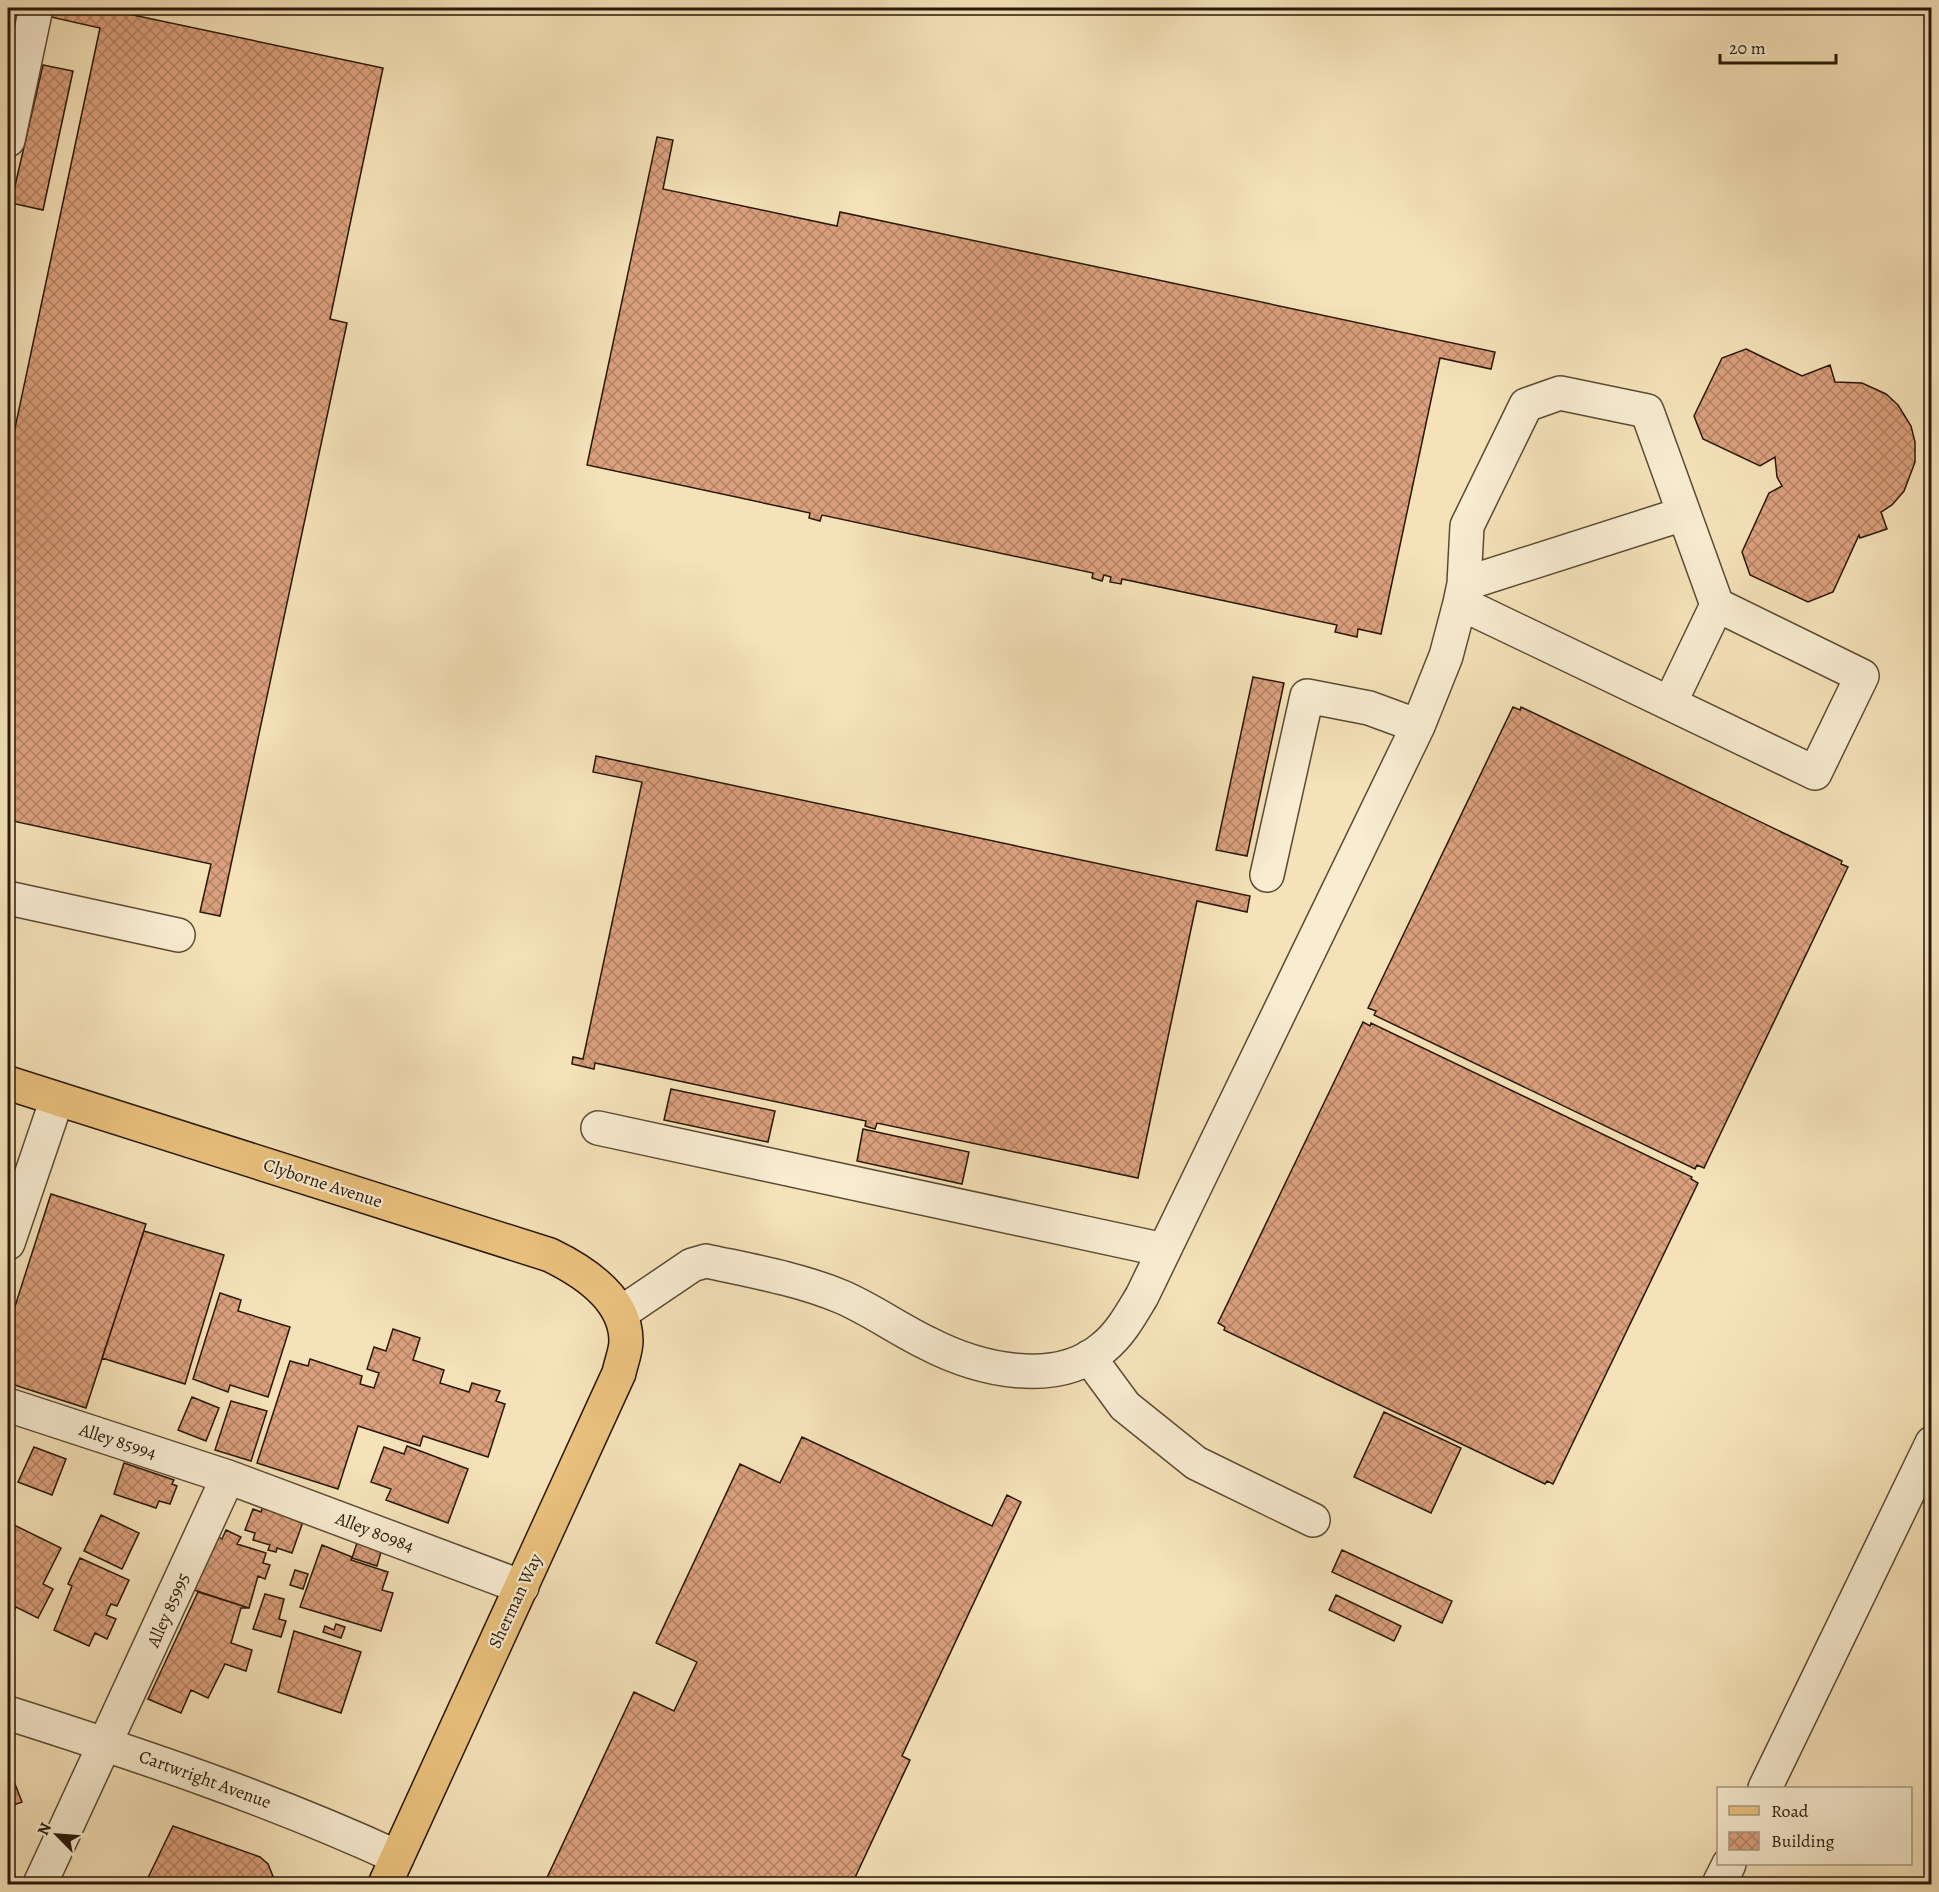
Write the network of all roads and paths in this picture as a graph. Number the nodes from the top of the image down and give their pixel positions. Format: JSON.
{"nodes":[{"id":1,"x":36,"y":8,"type":"edge"},
{"id":2,"x":8,"y":140,"type":"edge"},
{"id":3,"x":1683,"y":514,"type":"junction"},
{"id":4,"x":1462,"y":593,"type":"junction"},
{"id":5,"x":1717,"y":604,"type":"junction"},
{"id":6,"x":1670,"y":703,"type":"junction"},
{"id":7,"x":1418,"y":726,"type":"junction"},
{"id":8,"x":1267,"y":875,"type":"dead end"},
{"id":9,"x":8,"y":898,"type":"edge"},
{"id":10,"x":178,"y":934,"type":"dead end"},
{"id":11,"x":8,"y":1083,"type":"edge"},
{"id":12,"x":57,"y":1098,"type":"junction"},
{"id":13,"x":598,"y":1128,"type":"dead end"},
{"id":14,"x":8,"y":1243,"type":"edge"},
{"id":15,"x":1164,"y":1250,"type":"junction"},
{"id":16,"x":621,"y":1313,"type":"junction"},
{"id":17,"x":1089,"y":1357,"type":"junction"},
{"id":18,"x":8,"y":1405,"type":"edge"},
{"id":19,"x":1932,"y":1443,"type":"edge"},
{"id":20,"x":228,"y":1477,"type":"junction"},
{"id":21,"x":1313,"y":1520,"type":"dead end"},
{"id":22,"x":522,"y":1587,"type":"junction"},
{"id":23,"x":8,"y":1713,"type":"edge"},
{"id":24,"x":107,"y":1744,"type":"junction"},
{"id":25,"x":1765,"y":1787,"type":"edge"},
{"id":26,"x":1728,"y":1865,"type":"edge"},
{"id":27,"x":391,"y":1871,"type":"edge"},
{"id":28,"x":39,"y":1884,"type":"edge"},
{"id":29,"x":1719,"y":1884,"type":"edge"}],
"edges":[{"from":1,"to":2,"type":"street"},
{"from":3,"to":4,"type":"street"},
{"from":3,"to":4,"type":"street"},
{"from":3,"to":5,"type":"street"},
{"from":4,"to":6,"type":"street"},
{"from":4,"to":7,"type":"street"},
{"from":5,"to":6,"type":"street"},
{"from":5,"to":6,"type":"street"},
{"from":7,"to":8,"type":"street"},
{"from":7,"to":15,"type":"street"},
{"from":9,"to":10,"type":"street"},
{"from":11,"to":12,"type":"main road","name":"Clyborne Avenue"},
{"from":12,"to":14,"type":"street"},
{"from":12,"to":16,"type":"main road","name":"Clyborne Avenue"},
{"from":13,"to":15,"type":"street"},
{"from":15,"to":17,"type":"street"},
{"from":16,"to":17,"type":"street"},
{"from":16,"to":22,"type":"main road","name":"Sherman Way"},
{"from":17,"to":21,"type":"street"},
{"from":18,"to":20,"type":"street","name":"Alley 85994"},
{"from":19,"to":25,"type":"street"},
{"from":20,"to":22,"type":"street","name":"Alley 80984"},
{"from":20,"to":24,"type":"street","name":"Alley 85995"},
{"from":22,"to":27,"type":"main road","name":"Sherman Way"},
{"from":23,"to":24,"type":"street","name":"Cartwright Avenue"},
{"from":24,"to":27,"type":"street","name":"Cartwright Avenue"},
{"from":24,"to":28,"type":"street","name":"Alley 85995"},
{"from":26,"to":29,"type":"street"}]}
